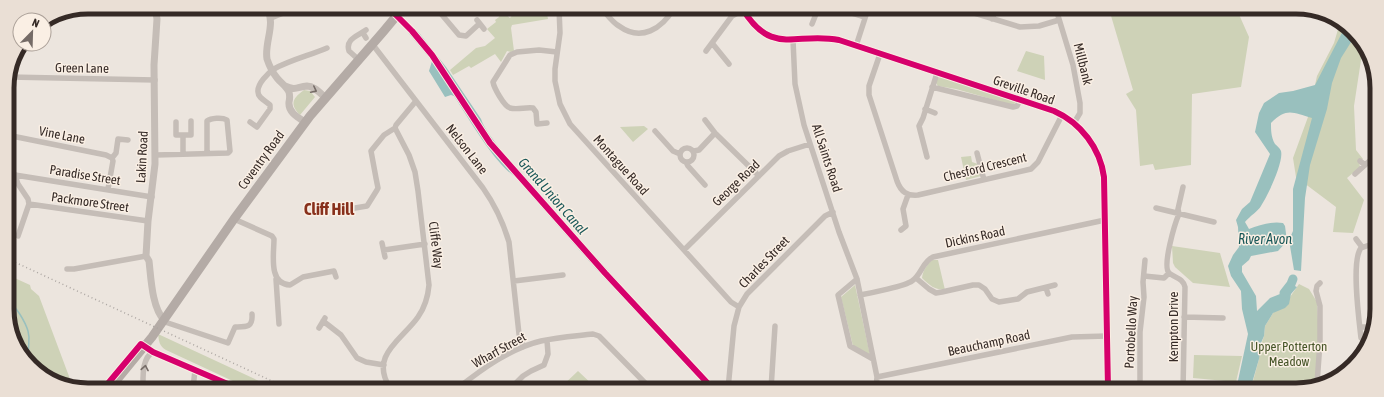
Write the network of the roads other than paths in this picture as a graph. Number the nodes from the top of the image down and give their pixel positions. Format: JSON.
{"nodes":[{"id":1,"x":156,"y":14,"type":"edge"},
{"id":2,"x":269,"y":14,"type":"edge"},
{"id":3,"x":281,"y":14,"type":"edge"},
{"id":4,"x":398,"y":14,"type":"edge"},
{"id":5,"x":441,"y":14,"type":"edge"},
{"id":6,"x":560,"y":14,"type":"edge"},
{"id":7,"x":607,"y":14,"type":"edge"},
{"id":8,"x":671,"y":14,"type":"edge"},
{"id":9,"x":735,"y":14,"type":"edge"},
{"id":10,"x":745,"y":14,"type":"edge"},
{"id":11,"x":816,"y":14,"type":"edge"},
{"id":12,"x":855,"y":14,"type":"edge"},
{"id":13,"x":866,"y":14,"type":"edge"},
{"id":14,"x":980,"y":14,"type":"edge"},
{"id":15,"x":994,"y":14,"type":"edge"},
{"id":16,"x":1057,"y":14,"type":"edge"},
{"id":17,"x":865,"y":17,"type":"junction"},
{"id":18,"x":270,"y":18,"type":"junction"},
{"id":19,"x":992,"y":19,"type":"junction"},
{"id":20,"x":1059,"y":20,"type":"junction"},
{"id":21,"x":812,"y":24,"type":"dead end"},
{"id":22,"x":484,"y":29,"type":"dead end"},
{"id":23,"x":367,"y":36,"type":"junction"},
{"id":24,"x":792,"y":40,"type":"junction"},
{"id":25,"x":712,"y":43,"type":"junction"},
{"id":26,"x":856,"y":46,"type":"junction"},
{"id":27,"x":327,"y":48,"type":"dead end"},
{"id":28,"x":706,"y":51,"type":"dead end"},
{"id":29,"x":557,"y":52,"type":"junction"},
{"id":30,"x":880,"y":54,"type":"junction"},
{"id":31,"x":359,"y":60,"type":"junction"},
{"id":32,"x":729,"y":64,"type":"dead end"},
{"id":33,"x":272,"y":71,"type":"junction"},
{"id":34,"x":937,"y":73,"type":"junction"},
{"id":35,"x":15,"y":76,"type":"edge"},
{"id":36,"x":155,"y":80,"type":"junction"},
{"id":37,"x":285,"y":86,"type":"junction"},
{"id":38,"x":932,"y":87,"type":"junction"},
{"id":39,"x":301,"y":88,"type":"junction"},
{"id":40,"x":326,"y":98,"type":"junction"},
{"id":41,"x":1020,"y":100,"type":"junction"},
{"id":42,"x":416,"y":101,"type":"junction"},
{"id":43,"x":289,"y":102,"type":"junction"},
{"id":44,"x":925,"y":109,"type":"junction"},
{"id":45,"x":935,"y":113,"type":"dead end"},
{"id":46,"x":1062,"y":115,"type":"junction"},
{"id":47,"x":191,"y":120,"type":"dead end"},
{"id":48,"x":705,"y":120,"type":"dead end"},
{"id":49,"x":176,"y":122,"type":"dead end"},
{"id":50,"x":250,"y":122,"type":"dead end"},
{"id":51,"x":305,"y":122,"type":"junction"},
{"id":52,"x":547,"y":123,"type":"dead end"},
{"id":53,"x":1074,"y":123,"type":"junction"},
{"id":54,"x":396,"y":128,"type":"junction"},
{"id":55,"x":655,"y":131,"type":"dead end"},
{"id":56,"x":715,"y":133,"type":"junction"},
{"id":57,"x":183,"y":135,"type":"junction"},
{"id":58,"x":14,"y":136,"type":"edge"},
{"id":59,"x":128,"y":140,"type":"dead end"},
{"id":60,"x":810,"y":144,"type":"junction"},
{"id":61,"x":694,"y":151,"type":"junction"},
{"id":62,"x":207,"y":153,"type":"junction"},
{"id":63,"x":977,"y":153,"type":"dead end"},
{"id":64,"x":183,"y":154,"type":"junction"},
{"id":65,"x":680,"y":154,"type":"junction"},
{"id":66,"x":156,"y":155,"type":"junction"},
{"id":67,"x":927,"y":156,"type":"dead end"},
{"id":68,"x":112,"y":158,"type":"junction"},
{"id":69,"x":1360,"y":160,"type":"dead end"},
{"id":70,"x":1370,"y":161,"type":"edge"},
{"id":71,"x":686,"y":162,"type":"junction"},
{"id":72,"x":1365,"y":166,"type":"junction"},
{"id":73,"x":1355,"y":174,"type":"dead end"},
{"id":74,"x":15,"y":175,"type":"joint"},
{"id":75,"x":759,"y":176,"type":"junction"},
{"id":76,"x":984,"y":180,"type":"junction"},
{"id":77,"x":705,"y":185,"type":"dead end"},
{"id":78,"x":1183,"y":187,"type":"dead end"},
{"id":79,"x":108,"y":189,"type":"junction"},
{"id":80,"x":908,"y":195,"type":"junction"},
{"id":81,"x":152,"y":197,"type":"junction"},
{"id":82,"x":29,"y":204,"type":"junction"},
{"id":83,"x":1156,"y":208,"type":"dead end"},
{"id":84,"x":343,"y":210,"type":"dead end"},
{"id":85,"x":832,"y":212,"type":"junction"},
{"id":86,"x":1179,"y":214,"type":"junction"},
{"id":87,"x":234,"y":220,"type":"junction"},
{"id":88,"x":1105,"y":220,"type":"junction"},
{"id":89,"x":148,"y":221,"type":"junction"},
{"id":90,"x":1214,"y":222,"type":"dead end"},
{"id":91,"x":901,"y":230,"type":"dead end"},
{"id":92,"x":18,"y":233,"type":"dead end"},
{"id":93,"x":1356,"y":238,"type":"dead end"},
{"id":94,"x":382,"y":243,"type":"dead end"},
{"id":95,"x":425,"y":244,"type":"junction"},
{"id":96,"x":1370,"y":245,"type":"edge"},
{"id":97,"x":1362,"y":247,"type":"junction"},
{"id":98,"x":384,"y":250,"type":"junction"},
{"id":99,"x":684,"y":250,"type":"junction"},
{"id":100,"x":146,"y":256,"type":"junction"},
{"id":101,"x":385,"y":257,"type":"dead end"},
{"id":102,"x":1145,"y":260,"type":"dead end"},
{"id":103,"x":67,"y":269,"type":"dead end"},
{"id":104,"x":1169,"y":273,"type":"junction"},
{"id":105,"x":563,"y":275,"type":"dead end"},
{"id":106,"x":1144,"y":276,"type":"junction"},
{"id":107,"x":336,"y":277,"type":"dead end"},
{"id":108,"x":916,"y":278,"type":"junction"},
{"id":109,"x":276,"y":279,"type":"junction"},
{"id":110,"x":857,"y":279,"type":"junction"},
{"id":111,"x":514,"y":281,"type":"junction"},
{"id":112,"x":1320,"y":283,"type":"dead end"},
{"id":113,"x":1055,"y":286,"type":"dead end"},
{"id":114,"x":860,"y":295,"type":"junction"},
{"id":115,"x":739,"y":307,"type":"junction"},
{"id":116,"x":252,"y":314,"type":"dead end"},
{"id":117,"x":1184,"y":317,"type":"junction"},
{"id":118,"x":165,"y":318,"type":"junction"},
{"id":119,"x":1223,"y":318,"type":"dead end"},
{"id":120,"x":279,"y":324,"type":"dead end"},
{"id":121,"x":775,"y":326,"type":"dead end"},
{"id":122,"x":1360,"y":327,"type":"junction"},
{"id":123,"x":1367,"y":327,"type":"edge"},
{"id":124,"x":319,"y":328,"type":"dead end"},
{"id":125,"x":1107,"y":336,"type":"junction"},
{"id":126,"x":1361,"y":338,"type":"dead end"},
{"id":127,"x":547,"y":340,"type":"junction"},
{"id":128,"x":523,"y":348,"type":"junction"},
{"id":129,"x":873,"y":359,"type":"junction"},
{"id":130,"x":384,"y":365,"type":"junction"},
{"id":131,"x":195,"y":370,"type":"junction"},
{"id":132,"x":877,"y":377,"type":"junction"},
{"id":133,"x":1317,"y":380,"type":"edge"},
{"id":134,"x":116,"y":383,"type":"edge"},
{"id":135,"x":143,"y":383,"type":"edge"},
{"id":136,"x":194,"y":383,"type":"edge"},
{"id":137,"x":225,"y":383,"type":"edge"},
{"id":138,"x":388,"y":383,"type":"edge"},
{"id":139,"x":465,"y":383,"type":"edge"},
{"id":140,"x":516,"y":383,"type":"edge"},
{"id":141,"x":646,"y":383,"type":"edge"},
{"id":142,"x":729,"y":383,"type":"edge"},
{"id":143,"x":771,"y":383,"type":"edge"},
{"id":144,"x":876,"y":383,"type":"edge"},
{"id":145,"x":1108,"y":383,"type":"edge"},
{"id":146,"x":1140,"y":383,"type":"edge"},
{"id":147,"x":1184,"y":383,"type":"edge"}],
"edges":[{"from":1,"to":36,"type":"street","name":"Lakin Road"},
{"from":2,"to":18,"type":"street"},
{"from":3,"to":18,"type":"street"},
{"from":4,"to":23,"type":"main road","name":"Coventry Road"},
{"from":5,"to":22,"type":"street"},
{"from":6,"to":29,"type":"street","name":"Montague Road"},
{"from":7,"to":8,"type":"street"},
{"from":9,"to":25,"type":"street"},
{"from":10,"to":24,"type":"street","name":"Greville Road"},
{"from":11,"to":21,"type":"street"},
{"from":12,"to":17,"type":"street"},
{"from":13,"to":17,"type":"street"},
{"from":14,"to":19,"type":"street"},
{"from":15,"to":19,"type":"street"},
{"from":16,"to":20,"type":"street","name":"Millbank"},
{"from":17,"to":26,"type":"street"},
{"from":18,"to":33,"type":"street"},
{"from":19,"to":20,"type":"street"},
{"from":20,"to":53,"type":"street","name":"Millbank"},
{"from":23,"to":31,"type":"main road","name":"Coventry Road"},
{"from":23,"to":31,"type":"street"},
{"from":23,"to":42,"type":"street","name":"Nelson Lane"},
{"from":24,"to":26,"type":"street","name":"Greville Road"},
{"from":24,"to":60,"type":"street","name":"All Saints Road"},
{"from":25,"to":28,"type":"street"},
{"from":25,"to":32,"type":"street"},
{"from":26,"to":30,"type":"street","name":"Greville Road"},
{"from":27,"to":33,"type":"street"},
{"from":29,"to":52,"type":"street"},
{"from":29,"to":99,"type":"street","name":"Montague Road"},
{"from":30,"to":34,"type":"street","name":"Greville Road"},
{"from":30,"to":80,"type":"street"},
{"from":31,"to":40,"type":"main road","name":"Coventry Road"},
{"from":33,"to":37,"type":"street"},
{"from":33,"to":50,"type":"street"},
{"from":34,"to":38,"type":"street"},
{"from":34,"to":41,"type":"street","name":"Greville Road"},
{"from":35,"to":36,"type":"street","name":"Green Lane"},
{"from":36,"to":66,"type":"street","name":"Lakin Road"},
{"from":37,"to":39,"type":"street"},
{"from":37,"to":43,"type":"street"},
{"from":38,"to":41,"type":"street","name":"Greville Road"},
{"from":38,"to":44,"type":"street"},
{"from":39,"to":40,"type":"street","one_way":true},
{"from":39,"to":43,"type":"street"},
{"from":40,"to":51,"type":"main road","name":"Coventry Road"},
{"from":41,"to":46,"type":"street","name":"Greville Road"},
{"from":42,"to":54,"type":"street"},
{"from":42,"to":111,"type":"street","name":"Nelson Lane"},
{"from":43,"to":51,"type":"street"},
{"from":44,"to":45,"type":"street"},
{"from":44,"to":67,"type":"street"},
{"from":46,"to":53,"type":"street","name":"Greville Road"},
{"from":46,"to":76,"type":"street","name":"Chesford Crescent"},
{"from":47,"to":57,"type":"street"},
{"from":48,"to":56,"type":"street"},
{"from":49,"to":57,"type":"street"},
{"from":51,"to":87,"type":"main road","name":"Coventry Road"},
{"from":53,"to":88,"type":"street","name":"Greville Road"},
{"from":54,"to":84,"type":"street"},
{"from":54,"to":95,"type":"street","name":"Cliffe Way"},
{"from":55,"to":65,"type":"street"},
{"from":56,"to":61,"type":"street"},
{"from":56,"to":75,"type":"street"},
{"from":57,"to":64,"type":"street"},
{"from":58,"to":68,"type":"street","name":"Vine Lane"},
{"from":59,"to":68,"type":"street"},
{"from":60,"to":75,"type":"street","name":"George Road"},
{"from":60,"to":85,"type":"street","name":"All Saints Road"},
{"from":61,"to":65,"type":"street"},
{"from":61,"to":71,"type":"street"},
{"from":62,"to":62,"type":"street"},
{"from":62,"to":64,"type":"street"},
{"from":63,"to":76,"type":"street"},
{"from":64,"to":66,"type":"street"},
{"from":65,"to":71,"type":"street"},
{"from":66,"to":81,"type":"street","name":"Lakin Road"},
{"from":68,"to":79,"type":"street"},
{"from":69,"to":72,"type":"street"},
{"from":70,"to":72,"type":"street"},
{"from":71,"to":77,"type":"street"},
{"from":72,"to":73,"type":"street"},
{"from":74,"to":79,"type":"street","name":"Paradise Street"},
{"from":74,"to":82,"type":"street"},
{"from":75,"to":99,"type":"street","name":"George Road"},
{"from":76,"to":80,"type":"street","name":"Chesford Crescent"},
{"from":78,"to":86,"type":"street","name":"Kempton Drive"},
{"from":79,"to":81,"type":"street","name":"Paradise Street"},
{"from":80,"to":91,"type":"street"},
{"from":81,"to":89,"type":"street","name":"Lakin Road"},
{"from":82,"to":89,"type":"street","name":"Packmore Street"},
{"from":82,"to":92,"type":"street"},
{"from":83,"to":86,"type":"street"},
{"from":85,"to":110,"type":"street","name":"All Saints Road"},
{"from":85,"to":115,"type":"street","name":"Charles Street"},
{"from":86,"to":90,"type":"street"},
{"from":86,"to":104,"type":"street","name":"Kempton Drive"},
{"from":87,"to":109,"type":"street"},
{"from":87,"to":118,"type":"main road","name":"Coventry Road"},
{"from":88,"to":108,"type":"street","name":"Dickins Road"},
{"from":88,"to":125,"type":"street","name":"Greville Road"},
{"from":89,"to":100,"type":"street","name":"Lakin Road"},
{"from":93,"to":97,"type":"street"},
{"from":94,"to":98,"type":"street"},
{"from":95,"to":98,"type":"street"},
{"from":95,"to":130,"type":"street","name":"Cliffe Way"},
{"from":96,"to":97,"type":"street"},
{"from":97,"to":122,"type":"street"},
{"from":98,"to":101,"type":"street"},
{"from":99,"to":115,"type":"street","name":"Montague Road"},
{"from":100,"to":103,"type":"street"},
{"from":100,"to":118,"type":"street","name":"Lakin Road"},
{"from":102,"to":106,"type":"street","name":"Portobello Way"},
{"from":104,"to":106,"type":"street","name":"Kempton Drive"},
{"from":104,"to":117,"type":"street","name":"Kempton Drive"},
{"from":105,"to":111,"type":"street"},
{"from":106,"to":146,"type":"street","name":"Portobello Way"},
{"from":107,"to":109,"type":"street"},
{"from":108,"to":113,"type":"street"},
{"from":108,"to":114,"type":"street"},
{"from":109,"to":120,"type":"street"},
{"from":110,"to":114,"type":"street","name":"All Saints Road"},
{"from":110,"to":129,"type":"street"},
{"from":111,"to":128,"type":"street","name":"Nelson Lane"},
{"from":112,"to":133,"type":"street"},
{"from":114,"to":129,"type":"street","name":"All Saints Road"},
{"from":115,"to":142,"type":"street","name":"Charles Street"},
{"from":116,"to":118,"type":"street"},
{"from":117,"to":119,"type":"street"},
{"from":117,"to":147,"type":"street","name":"Kempton Drive"},
{"from":118,"to":134,"type":"main road","name":"Coventry Road"},
{"from":121,"to":143,"type":"street"},
{"from":122,"to":123,"type":"street"},
{"from":122,"to":126,"type":"street"},
{"from":124,"to":130,"type":"street"},
{"from":125,"to":132,"type":"street","name":"Beauchamp Road"},
{"from":125,"to":145,"type":"street","name":"Greville Road"},
{"from":127,"to":128,"type":"street","name":"Wharf Street"},
{"from":127,"to":140,"type":"street"},
{"from":127,"to":141,"type":"street","name":"Wharf Street"},
{"from":128,"to":139,"type":"street","name":"Wharf Street"},
{"from":129,"to":132,"type":"street","name":"All Saints Road"},
{"from":130,"to":138,"type":"street"},
{"from":135,"to":131,"type":"street","one_way":true},
{"from":131,"to":136,"type":"street"},
{"from":131,"to":137,"type":"street"},
{"from":132,"to":144,"type":"street","name":"All Saints Road"}]}
